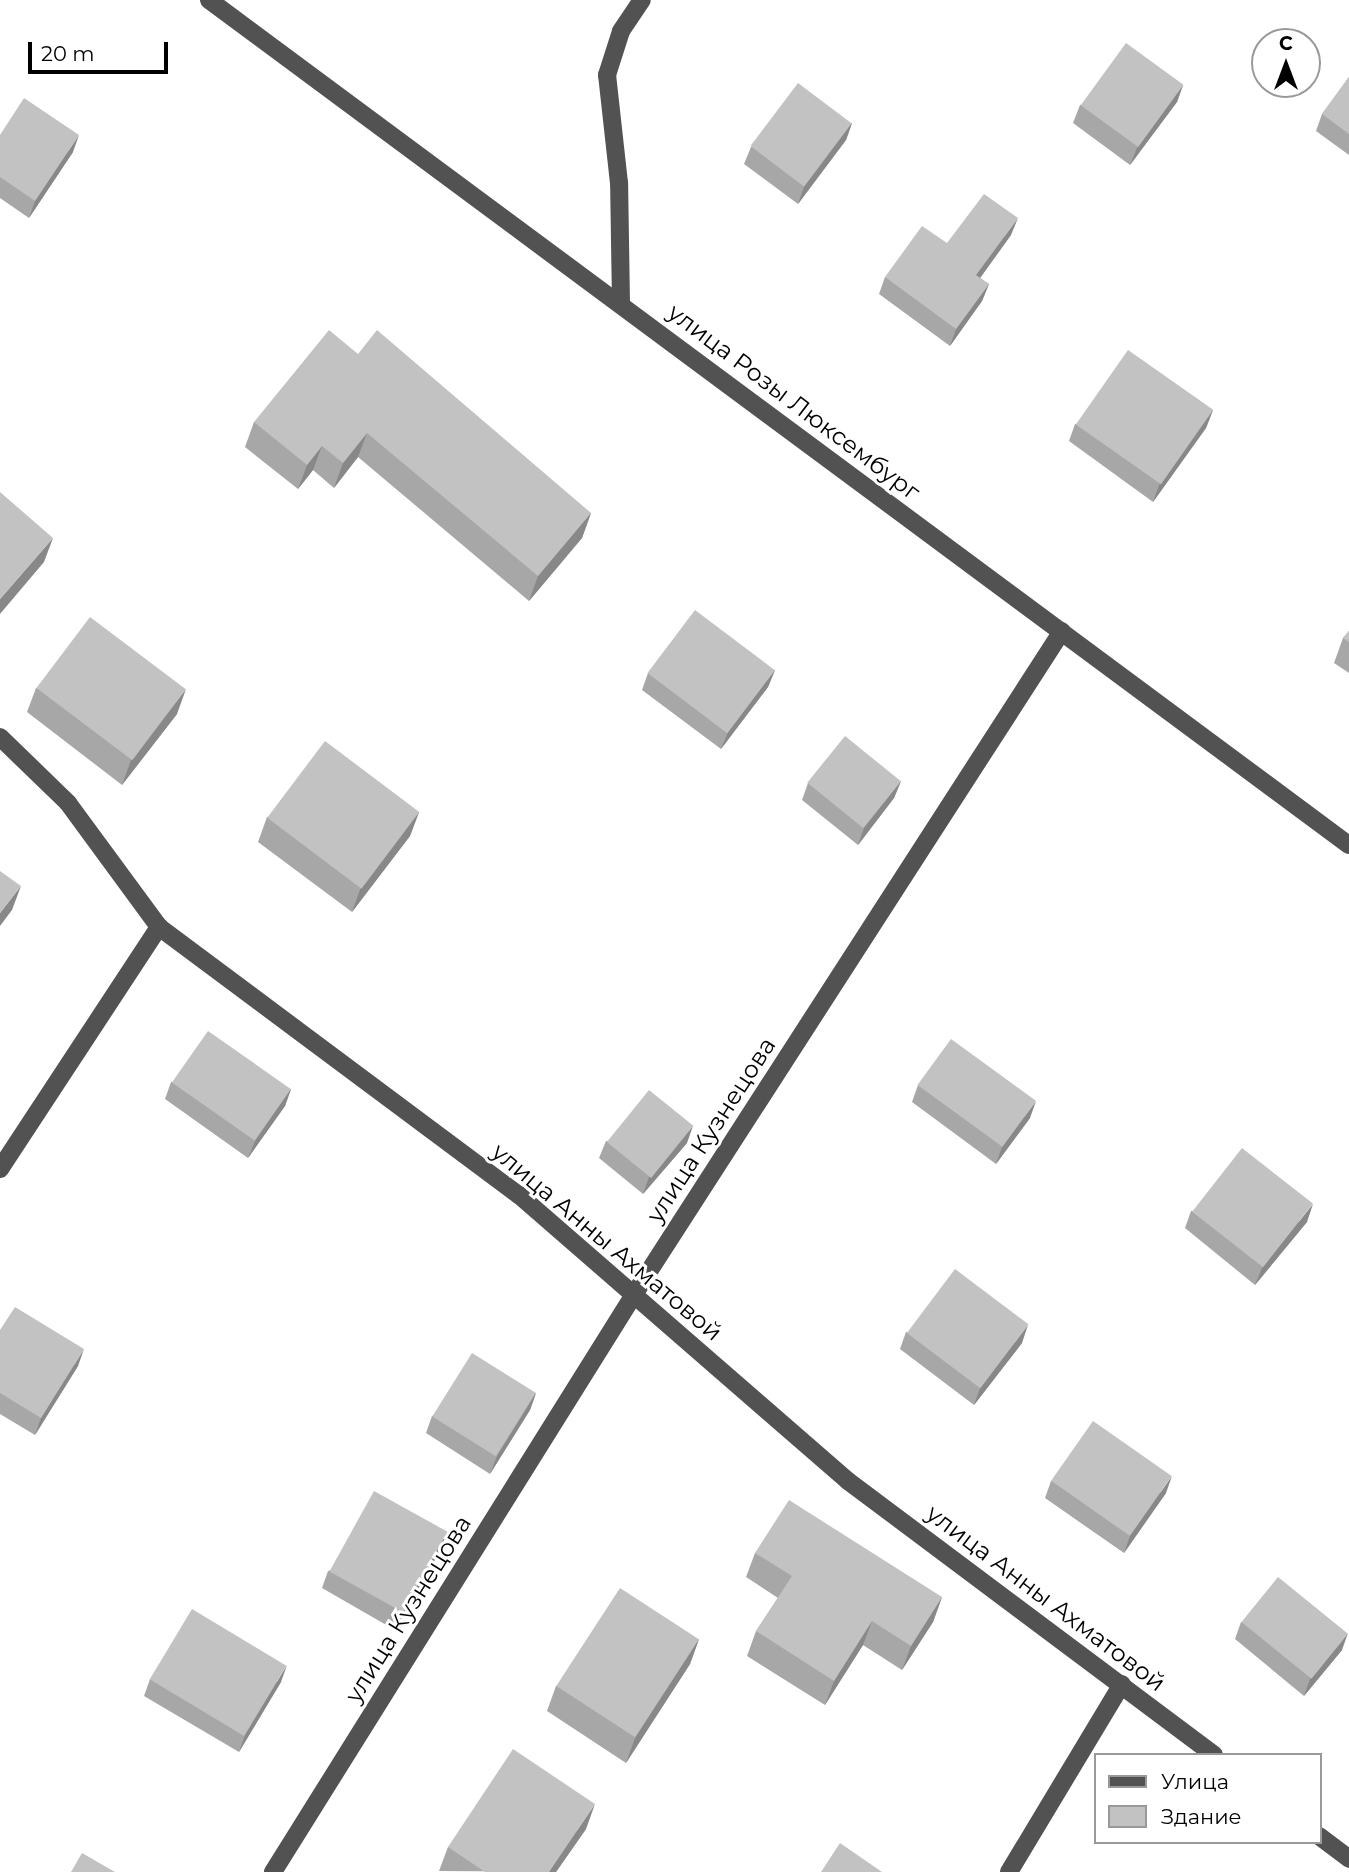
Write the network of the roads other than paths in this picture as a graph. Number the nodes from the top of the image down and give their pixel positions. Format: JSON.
{"nodes":[{"id":1,"x":209,"y":0,"type":"edge"},
{"id":2,"x":642,"y":0,"type":"edge"},
{"id":3,"x":621,"y":304,"type":"junction"},
{"id":4,"x":1062,"y":631,"type":"junction"},
{"id":5,"x":0,"y":737,"type":"edge"},
{"id":6,"x":1349,"y":845,"type":"edge"},
{"id":7,"x":159,"y":927,"type":"junction"},
{"id":8,"x":0,"y":1170,"type":"edge"},
{"id":9,"x":633,"y":1296,"type":"junction"},
{"id":10,"x":1122,"y":1684,"type":"junction"},
{"id":11,"x":1211,"y":1753,"type":"edge"},
{"id":12,"x":1321,"y":1837,"type":"edge"},
{"id":13,"x":1349,"y":1858,"type":"edge"},
{"id":14,"x":273,"y":1872,"type":"edge"},
{"id":15,"x":1009,"y":1872,"type":"edge"}],
"edges":[{"from":1,"to":3,"type":"street","name":"улица Розы Люксембург"},
{"from":2,"to":3,"type":"street"},
{"from":3,"to":4,"type":"street","name":"улица Розы Люксембург"},
{"from":4,"to":6,"type":"street","name":"улица Розы Люксембург"},
{"from":4,"to":9,"type":"street","name":"улица Кузнецова"},
{"from":5,"to":7,"type":"street","name":"улица Анны Ахматовой"},
{"from":7,"to":8,"type":"street"},
{"from":7,"to":9,"type":"street","name":"улица Анны Ахматовой"},
{"from":9,"to":10,"type":"street","name":"улица Анны Ахматовой"},
{"from":9,"to":14,"type":"street","name":"улица Кузнецова"},
{"from":10,"to":11,"type":"street","name":"улица Анны Ахматовой"},
{"from":10,"to":15,"type":"street"},
{"from":12,"to":13,"type":"street"}]}
